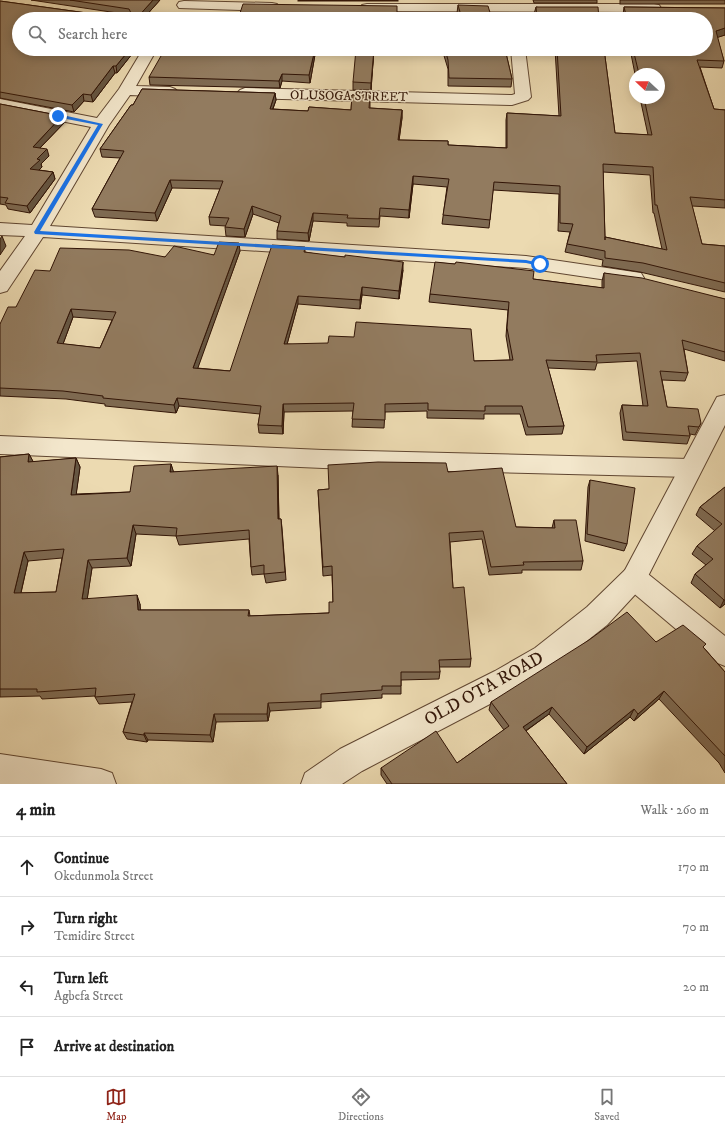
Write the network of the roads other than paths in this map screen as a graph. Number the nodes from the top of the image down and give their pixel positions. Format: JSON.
{"nodes":[{"id":1,"x":182,"y":7,"type":"edge"},
{"id":2,"x":286,"y":7,"type":"edge"},
{"id":3,"x":357,"y":8,"type":"edge"},
{"id":4,"x":665,"y":9,"type":"edge"},
{"id":5,"x":462,"y":12,"type":"edge"},
{"id":6,"x":575,"y":12,"type":"edge"},
{"id":7,"x":146,"y":56,"type":"edge"},
{"id":8,"x":519,"y":56,"type":"edge"},
{"id":9,"x":126,"y":90,"type":"junction"},
{"id":10,"x":181,"y":92,"type":"edge"},
{"id":11,"x":228,"y":93,"type":"edge"},
{"id":12,"x":0,"y":104,"type":"edge"},
{"id":13,"x":100,"y":124,"type":"junction"},
{"id":14,"x":0,"y":229,"type":"edge"},
{"id":15,"x":37,"y":232,"type":"junction"},
{"id":16,"x":654,"y":283,"type":"edge"},
{"id":17,"x":0,"y":286,"type":"edge"},
{"id":18,"x":725,"y":403,"type":"edge"},
{"id":19,"x":0,"y":445,"type":"edge"},
{"id":20,"x":690,"y":468,"type":"junction"},
{"id":21,"x":634,"y":578,"type":"junction"},
{"id":22,"x":725,"y":654,"type":"edge"},
{"id":23,"x":0,"y":769,"type":"edge"},
{"id":24,"x":101,"y":784,"type":"edge"},
{"id":25,"x":316,"y":784,"type":"edge"}],
"edges":[{"from":1,"to":2,"type":"street"},
{"from":3,"to":5,"type":"street"},
{"from":4,"to":6,"type":"street"},
{"from":7,"to":9,"type":"street"},
{"from":8,"to":11,"type":"street","name":"OLUSOGA STREET"},
{"from":9,"to":10,"type":"street"},
{"from":9,"to":13,"type":"street"},
{"from":12,"to":13,"type":"street"},
{"from":13,"to":15,"type":"street"},
{"from":14,"to":15,"type":"street"},
{"from":15,"to":16,"type":"street"},
{"from":15,"to":17,"type":"street"},
{"from":18,"to":20,"type":"street","name":"OLD OTA ROAD"},
{"from":19,"to":20,"type":"street"},
{"from":20,"to":21,"type":"street","name":"OLD OTA ROAD"},
{"from":21,"to":22,"type":"street"},
{"from":21,"to":25,"type":"street","name":"OLD OTA ROAD"},
{"from":23,"to":24,"type":"street"}]}
